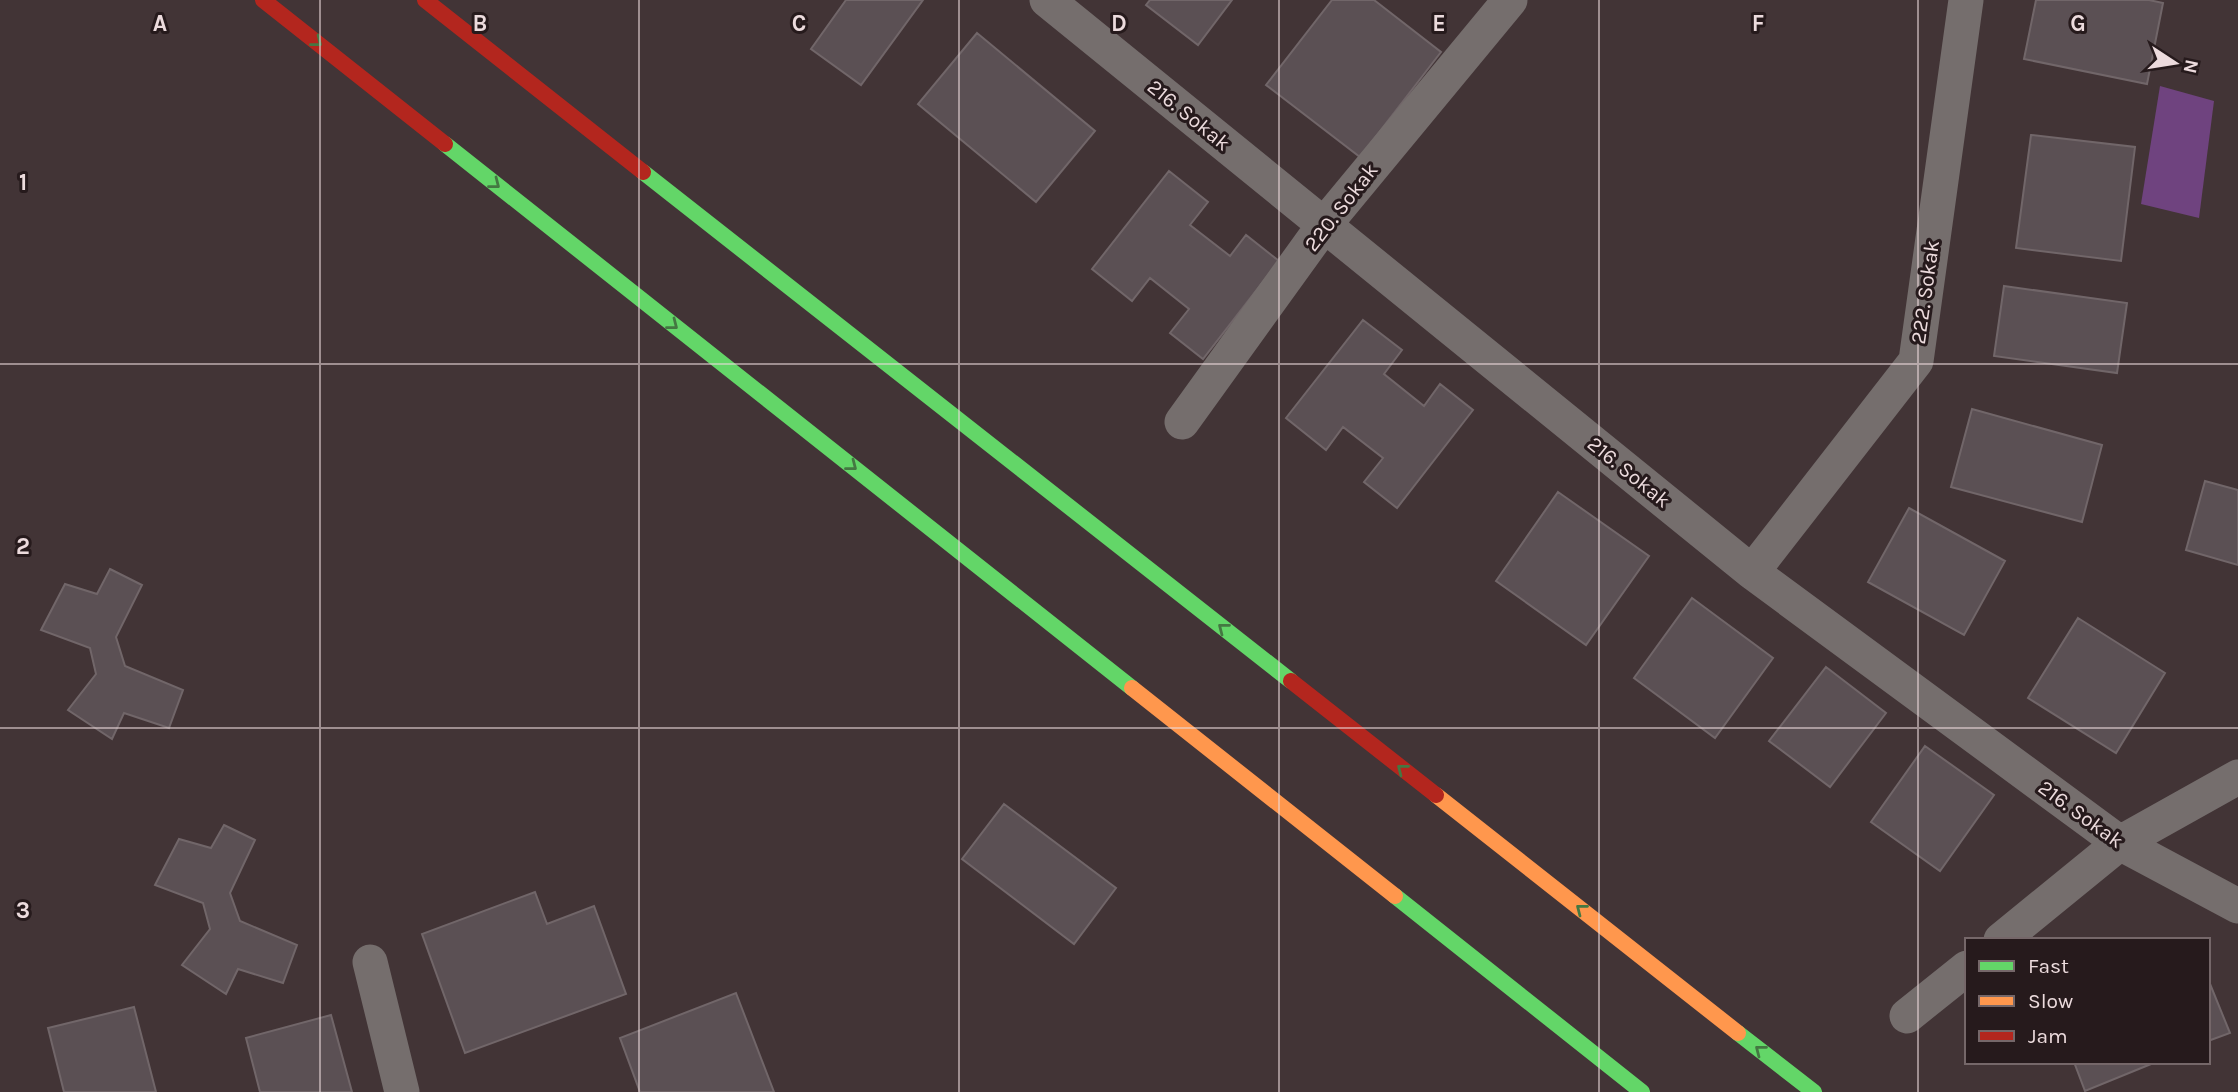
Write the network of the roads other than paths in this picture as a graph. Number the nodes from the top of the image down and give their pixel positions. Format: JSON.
{"nodes":[{"id":1,"x":263,"y":0,"type":"edge"},
{"id":2,"x":425,"y":0,"type":"edge"},
{"id":3,"x":1047,"y":0,"type":"edge"},
{"id":4,"x":1510,"y":0,"type":"edge"},
{"id":5,"x":1966,"y":0,"type":"edge"},
{"id":6,"x":1324,"y":225,"type":"junction"},
{"id":7,"x":1182,"y":422,"type":"dead end"},
{"id":8,"x":1752,"y":572,"type":"junction"},
{"id":9,"x":2238,"y":777,"type":"edge"},
{"id":10,"x":2120,"y":843,"type":"junction"},
{"id":11,"x":2238,"y":906,"type":"edge"},
{"id":12,"x":2003,"y":938,"type":"edge"},
{"id":13,"x":370,"y":962,"type":"dead end"},
{"id":14,"x":1965,"y":970,"type":"edge"},
{"id":15,"x":1907,"y":1016,"type":"dead end"},
{"id":16,"x":402,"y":1092,"type":"edge"},
{"id":17,"x":1642,"y":1092,"type":"edge"},
{"id":18,"x":1814,"y":1092,"type":"edge"}],
"edges":[{"from":1,"to":17,"type":"highway","one_way":true},
{"from":18,"to":2,"type":"highway","one_way":true},
{"from":3,"to":6,"type":"street","name":"216. Sokak"},
{"from":4,"to":6,"type":"street","name":"220. Sokak"},
{"from":5,"to":8,"type":"street","name":"222. Sokak"},
{"from":6,"to":7,"type":"street","name":"220. Sokak"},
{"from":6,"to":8,"type":"street","name":"216. Sokak"},
{"from":8,"to":10,"type":"street","name":"216. Sokak"},
{"from":9,"to":10,"type":"street"},
{"from":10,"to":11,"type":"street","name":"216. Sokak"},
{"from":10,"to":12,"type":"street"},
{"from":13,"to":16,"type":"street"},
{"from":14,"to":15,"type":"street"}]}
